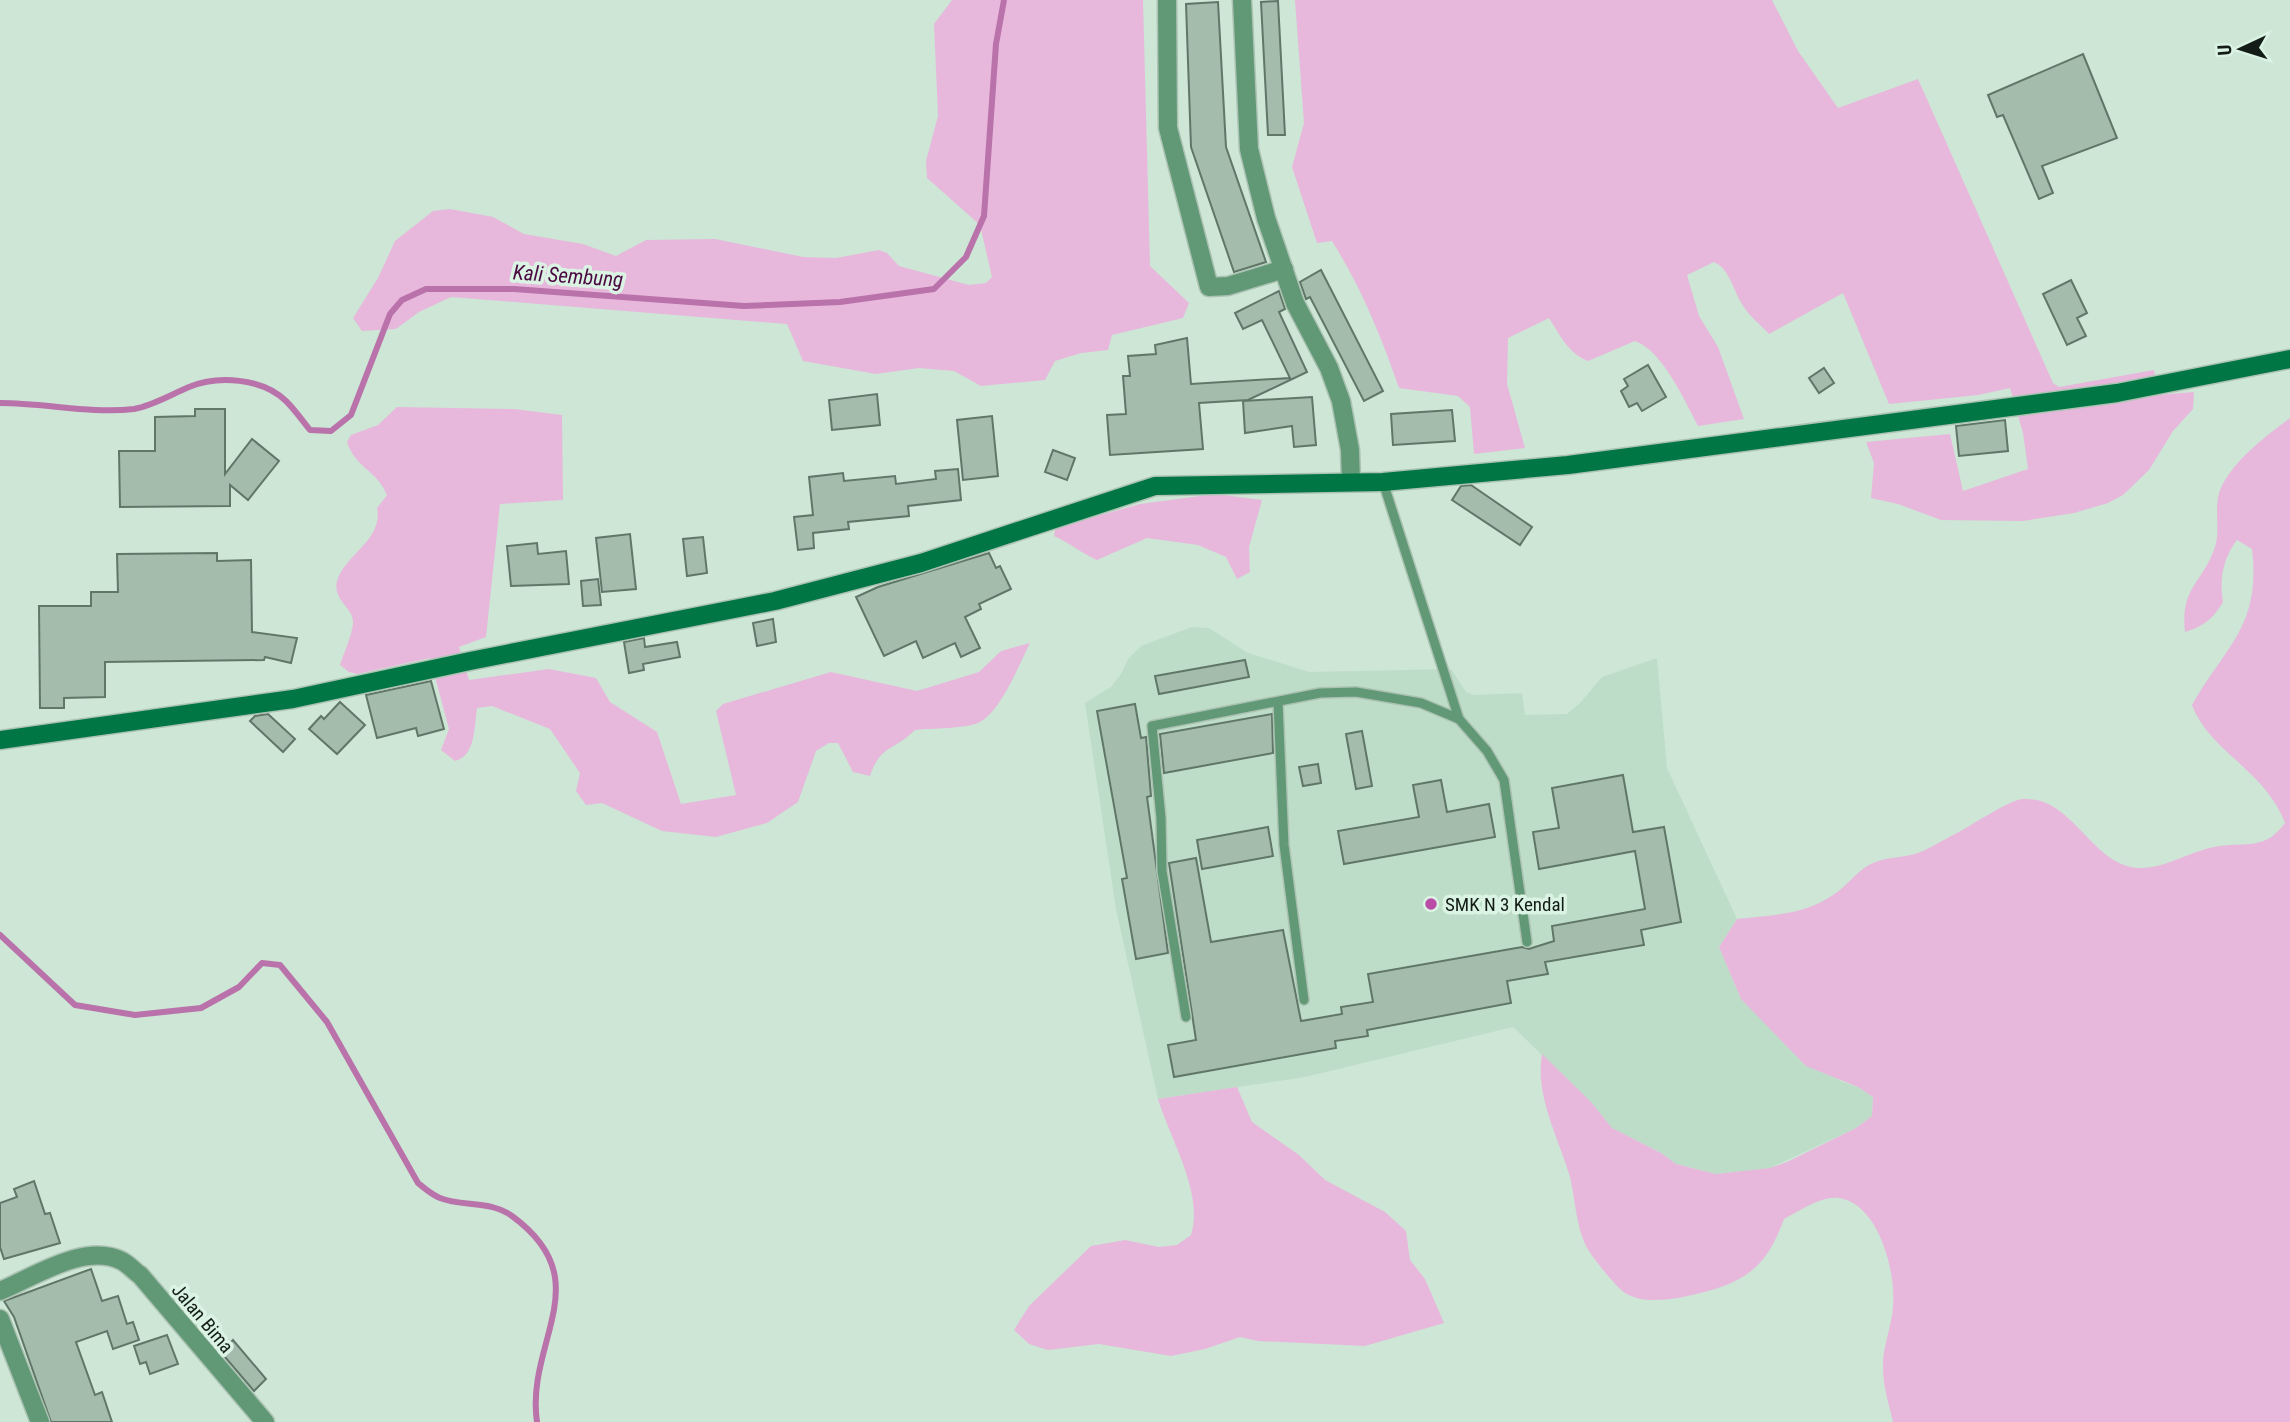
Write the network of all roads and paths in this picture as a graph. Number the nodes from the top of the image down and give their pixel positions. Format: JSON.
{"nodes":[{"id":1,"x":1167,"y":0,"type":"edge"},
{"id":2,"x":1242,"y":0,"type":"edge"},
{"id":3,"x":1284,"y":269,"type":"junction"},
{"id":4,"x":2290,"y":359,"type":"edge"},
{"id":5,"x":1350,"y":482,"type":"junction"},
{"id":6,"x":1383,"y":482,"type":"junction"},
{"id":7,"x":1278,"y":702,"type":"junction"},
{"id":8,"x":1459,"y":719,"type":"junction"},
{"id":9,"x":0,"y":740,"type":"edge"},
{"id":10,"x":1527,"y":942,"type":"dead end"},
{"id":11,"x":1304,"y":1000,"type":"dead end"},
{"id":12,"x":1186,"y":1017,"type":"dead end"},
{"id":13,"x":0,"y":1291,"type":"edge"},
{"id":14,"x":0,"y":1319,"type":"edge"},
{"id":15,"x":40,"y":1422,"type":"edge"},
{"id":16,"x":265,"y":1422,"type":"edge"}],
"edges":[{"from":1,"to":3,"type":"street"},
{"from":2,"to":3,"type":"street"},
{"from":3,"to":5,"type":"street"},
{"from":4,"to":6,"type":"main road"},
{"from":5,"to":6,"type":"main road"},
{"from":5,"to":9,"type":"main road"},
{"from":6,"to":8,"type":"lane"},
{"from":7,"to":8,"type":"lane"},
{"from":7,"to":11,"type":"lane"},
{"from":7,"to":12,"type":"lane"},
{"from":8,"to":10,"type":"lane"},
{"from":13,"to":16,"type":"street","name":"Jalan Bima"},
{"from":14,"to":15,"type":"street"}]}
